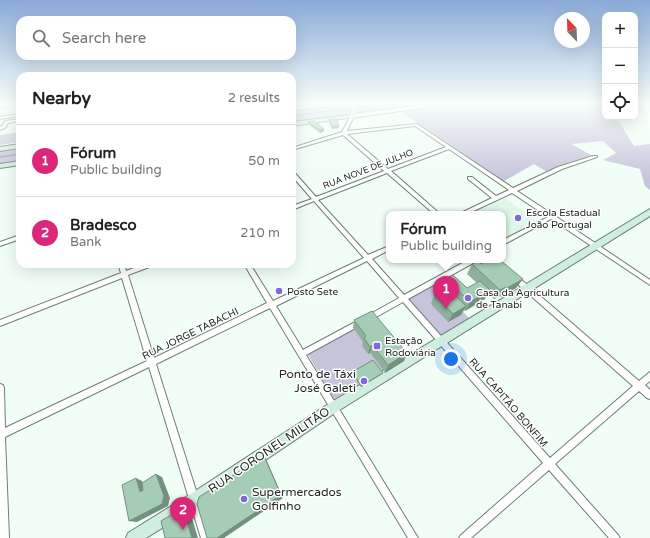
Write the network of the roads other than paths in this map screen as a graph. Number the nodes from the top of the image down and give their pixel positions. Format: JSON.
{"nodes":[{"id":1,"x":346,"y":129,"type":"edge"},
{"id":2,"x":379,"y":129,"type":"edge"},
{"id":3,"x":422,"y":129,"type":"edge"},
{"id":4,"x":344,"y":133,"type":"junction"},
{"id":5,"x":16,"y":147,"type":"edge"},
{"id":6,"x":450,"y":147,"type":"junction"},
{"id":7,"x":296,"y":148,"type":"edge"},
{"id":8,"x":0,"y":149,"type":"edge"},
{"id":9,"x":594,"y":158,"type":"dead end"},
{"id":10,"x":16,"y":164,"type":"edge"},
{"id":11,"x":0,"y":166,"type":"edge"},
{"id":12,"x":387,"y":171,"type":"junction"},
{"id":13,"x":296,"y":177,"type":"edge"},
{"id":14,"x":470,"y":178,"type":"dead end"},
{"id":15,"x":514,"y":190,"type":"junction"},
{"id":16,"x":496,"y":198,"type":"junction"},
{"id":17,"x":316,"y":199,"type":"junction"},
{"id":18,"x":296,"y":206,"type":"edge"},
{"id":19,"x":434,"y":211,"type":"edge"},
{"id":20,"x":469,"y":211,"type":"edge"},
{"id":21,"x":650,"y":212,"type":"edge"},
{"id":22,"x":553,"y":216,"type":"junction"},
{"id":23,"x":16,"y":239,"type":"edge"},
{"id":24,"x":506,"y":241,"type":"edge"},
{"id":25,"x":0,"y":244,"type":"edge"},
{"id":26,"x":596,"y":246,"type":"junction"},
{"id":27,"x":386,"y":249,"type":"edge"},
{"id":28,"x":367,"y":258,"type":"junction"},
{"id":29,"x":468,"y":263,"type":"edge"},
{"id":30,"x":123,"y":268,"type":"edge"},
{"id":31,"x":140,"y":268,"type":"edge"},
{"id":32,"x":249,"y":268,"type":"edge"},
{"id":33,"x":124,"y":274,"type":"junction"},
{"id":34,"x":510,"y":274,"type":"edge"},
{"id":35,"x":650,"y":283,"type":"edge"},
{"id":36,"x":528,"y":289,"type":"junction"},
{"id":37,"x":403,"y":299,"type":"junction"},
{"id":38,"x":272,"y":305,"type":"junction"},
{"id":39,"x":0,"y":324,"type":"edge"},
{"id":40,"x":441,"y":341,"type":"junction"},
{"id":41,"x":302,"y":354,"type":"junction"},
{"id":42,"x":152,"y":363,"type":"junction"},
{"id":43,"x":650,"y":376,"type":"edge"},
{"id":44,"x":639,"y":385,"type":"junction"},
{"id":45,"x":0,"y":388,"type":"edge"},
{"id":46,"x":650,"y":394,"type":"edge"},
{"id":47,"x":334,"y":407,"type":"junction"},
{"id":48,"x":0,"y":435,"type":"edge"},
{"id":49,"x":549,"y":464,"type":"junction"},
{"id":50,"x":194,"y":500,"type":"junction"},
{"id":51,"x":4,"y":538,"type":"edge"},
{"id":52,"x":133,"y":538,"type":"edge"},
{"id":53,"x":206,"y":538,"type":"edge"},
{"id":54,"x":413,"y":538,"type":"edge"},
{"id":55,"x":464,"y":538,"type":"edge"},
{"id":56,"x":615,"y":538,"type":"edge"}],
"edges":[{"from":1,"to":4,"type":"street"},
{"from":2,"to":4,"type":"street"},
{"from":3,"to":6,"type":"street"},
{"from":4,"to":7,"type":"street"},
{"from":4,"to":12,"type":"street"},
{"from":5,"to":8,"type":"main road"},
{"from":6,"to":12,"type":"street","name":"RUA NOVE DE JULHO"},
{"from":6,"to":15,"type":"street"},
{"from":9,"to":15,"type":"street"},
{"from":10,"to":11,"type":"main road"},
{"from":12,"to":17,"type":"street","name":"RUA NOVE DE JULHO"},
{"from":12,"to":19,"type":"street"},
{"from":13,"to":17,"type":"street","name":"RUA CAPITÃO BONFIM"},
{"from":14,"to":16,"type":"street"},
{"from":15,"to":16,"type":"street"},
{"from":15,"to":22,"type":"street"},
{"from":16,"to":20,"type":"street"},
{"from":17,"to":18,"type":"street","name":"RUA NOVE DE JULHO"},
{"from":17,"to":28,"type":"street","name":"RUA CAPITÃO BONFIM"},
{"from":21,"to":26,"type":"main road","name":"RUA CORONEL MILITÃO"},
{"from":22,"to":24,"type":"street"},
{"from":22,"to":26,"type":"street"},
{"from":23,"to":25,"type":"street"},
{"from":26,"to":35,"type":"street"},
{"from":26,"to":36,"type":"main road","name":"RUA CORONEL MILITÃO"},
{"from":27,"to":28,"type":"street","name":"RUA JORGE TABACHI"},
{"from":28,"to":37,"type":"street","name":"RUA CAPITÃO BONFIM"},
{"from":28,"to":38,"type":"street","name":"RUA JORGE TABACHI"},
{"from":29,"to":37,"type":"street"},
{"from":30,"to":33,"type":"street"},
{"from":31,"to":33,"type":"street"},
{"from":32,"to":38,"type":"street"},
{"from":33,"to":39,"type":"street"},
{"from":33,"to":42,"type":"street"},
{"from":34,"to":36,"type":"street"},
{"from":36,"to":40,"type":"main road","name":"RUA CORONEL MILITÃO"},
{"from":36,"to":44,"type":"street"},
{"from":37,"to":40,"type":"street","name":"RUA CAPITÃO BONFIM"},
{"from":37,"to":41,"type":"street"},
{"from":38,"to":41,"type":"street"},
{"from":38,"to":42,"type":"street","name":"RUA JORGE TABACHI"},
{"from":40,"to":47,"type":"main road","name":"RUA CORONEL MILITÃO"},
{"from":40,"to":49,"type":"street","name":"RUA CAPITÃO BONFIM"},
{"from":41,"to":47,"type":"street"},
{"from":42,"to":48,"type":"street","name":"RUA JORGE TABACHI"},
{"from":42,"to":50,"type":"street"},
{"from":43,"to":44,"type":"street"},
{"from":44,"to":46,"type":"street"},
{"from":44,"to":49,"type":"street"},
{"from":45,"to":48,"type":"street"},
{"from":47,"to":50,"type":"main road","name":"RUA CORONEL MILITÃO"},
{"from":47,"to":54,"type":"street"},
{"from":48,"to":51,"type":"street"},
{"from":49,"to":55,"type":"street"},
{"from":49,"to":56,"type":"street","name":"RUA CAPITÃO BONFIM"},
{"from":50,"to":52,"type":"main road","name":"RUA CORONEL MILITÃO"},
{"from":50,"to":53,"type":"street"}]}
